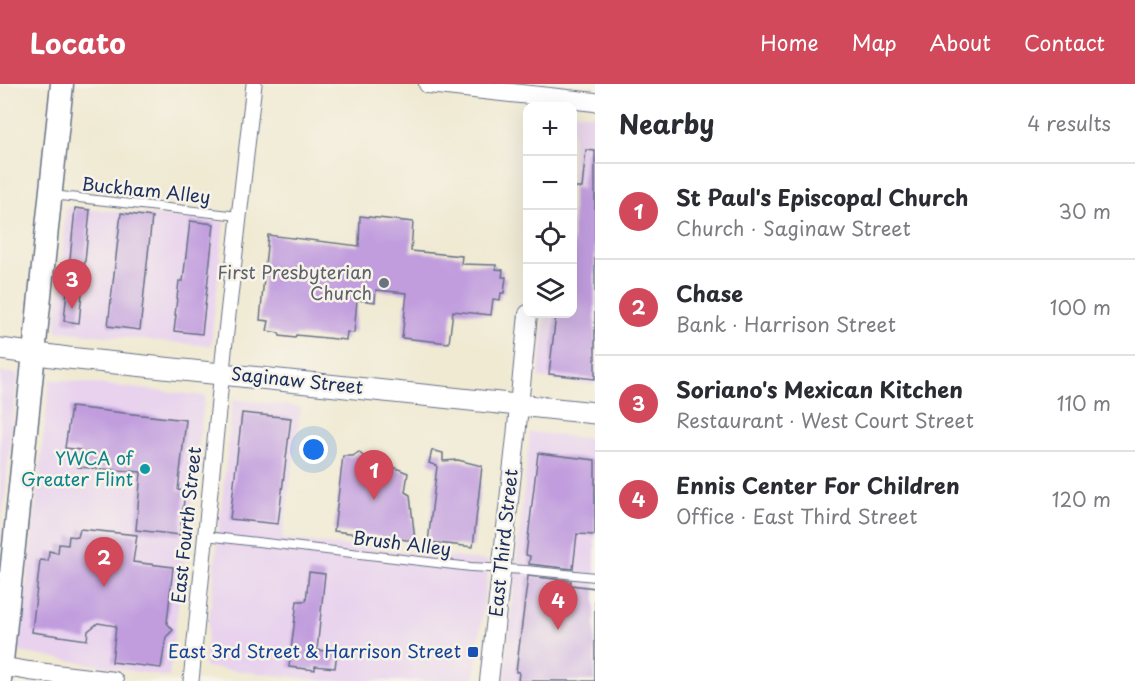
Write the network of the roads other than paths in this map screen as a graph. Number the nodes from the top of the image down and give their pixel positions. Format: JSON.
{"nodes":[{"id":1,"x":62,"y":84,"type":"edge"},
{"id":2,"x":254,"y":84,"type":"edge"},
{"id":3,"x":428,"y":84,"type":"edge"},
{"id":4,"x":549,"y":96,"type":"edge"},
{"id":5,"x":595,"y":102,"type":"edge"},
{"id":6,"x":51,"y":195,"type":"junction"},
{"id":7,"x":239,"y":216,"type":"junction"},
{"id":8,"x":528,"y":318,"type":"edge"},
{"id":9,"x":0,"y":349,"type":"edge"},
{"id":10,"x":34,"y":353,"type":"junction"},
{"id":11,"x":222,"y":373,"type":"junction"},
{"id":12,"x":519,"y":405,"type":"junction"},
{"id":13,"x":595,"y":413,"type":"edge"},
{"id":14,"x":206,"y":536,"type":"junction"},
{"id":15,"x":501,"y":568,"type":"junction"},
{"id":16,"x":595,"y":577,"type":"edge"},
{"id":17,"x":0,"y":671,"type":"edge"},
{"id":18,"x":114,"y":681,"type":"edge"},
{"id":19,"x":191,"y":681,"type":"edge"},
{"id":20,"x":489,"y":681,"type":"edge"}],
"edges":[{"from":1,"to":6,"type":"main road"},
{"from":2,"to":7,"type":"street","name":"East Fourth Street"},
{"from":3,"to":4,"type":"street"},
{"from":4,"to":5,"type":"street"},
{"from":6,"to":7,"type":"lane","name":"Buckham Alley"},
{"from":6,"to":10,"type":"main road"},
{"from":7,"to":11,"type":"street","name":"East Fourth Street"},
{"from":8,"to":12,"type":"street","name":"East Third Street"},
{"from":9,"to":10,"type":"main road","name":"Saginaw Street"},
{"from":10,"to":11,"type":"main road","name":"Saginaw Street"},
{"from":10,"to":17,"type":"main road"},
{"from":11,"to":12,"type":"main road","name":"Saginaw Street"},
{"from":11,"to":14,"type":"street","name":"East Fourth Street"},
{"from":12,"to":13,"type":"main road","name":"Saginaw Street"},
{"from":12,"to":15,"type":"street","name":"East Third Street"},
{"from":14,"to":15,"type":"lane","name":"Brush Alley"},
{"from":14,"to":19,"type":"street","name":"East Fourth Street"},
{"from":15,"to":16,"type":"lane","name":"Brush Alley"},
{"from":15,"to":20,"type":"street","name":"East Third Street"},
{"from":17,"to":18,"type":"street"}]}
